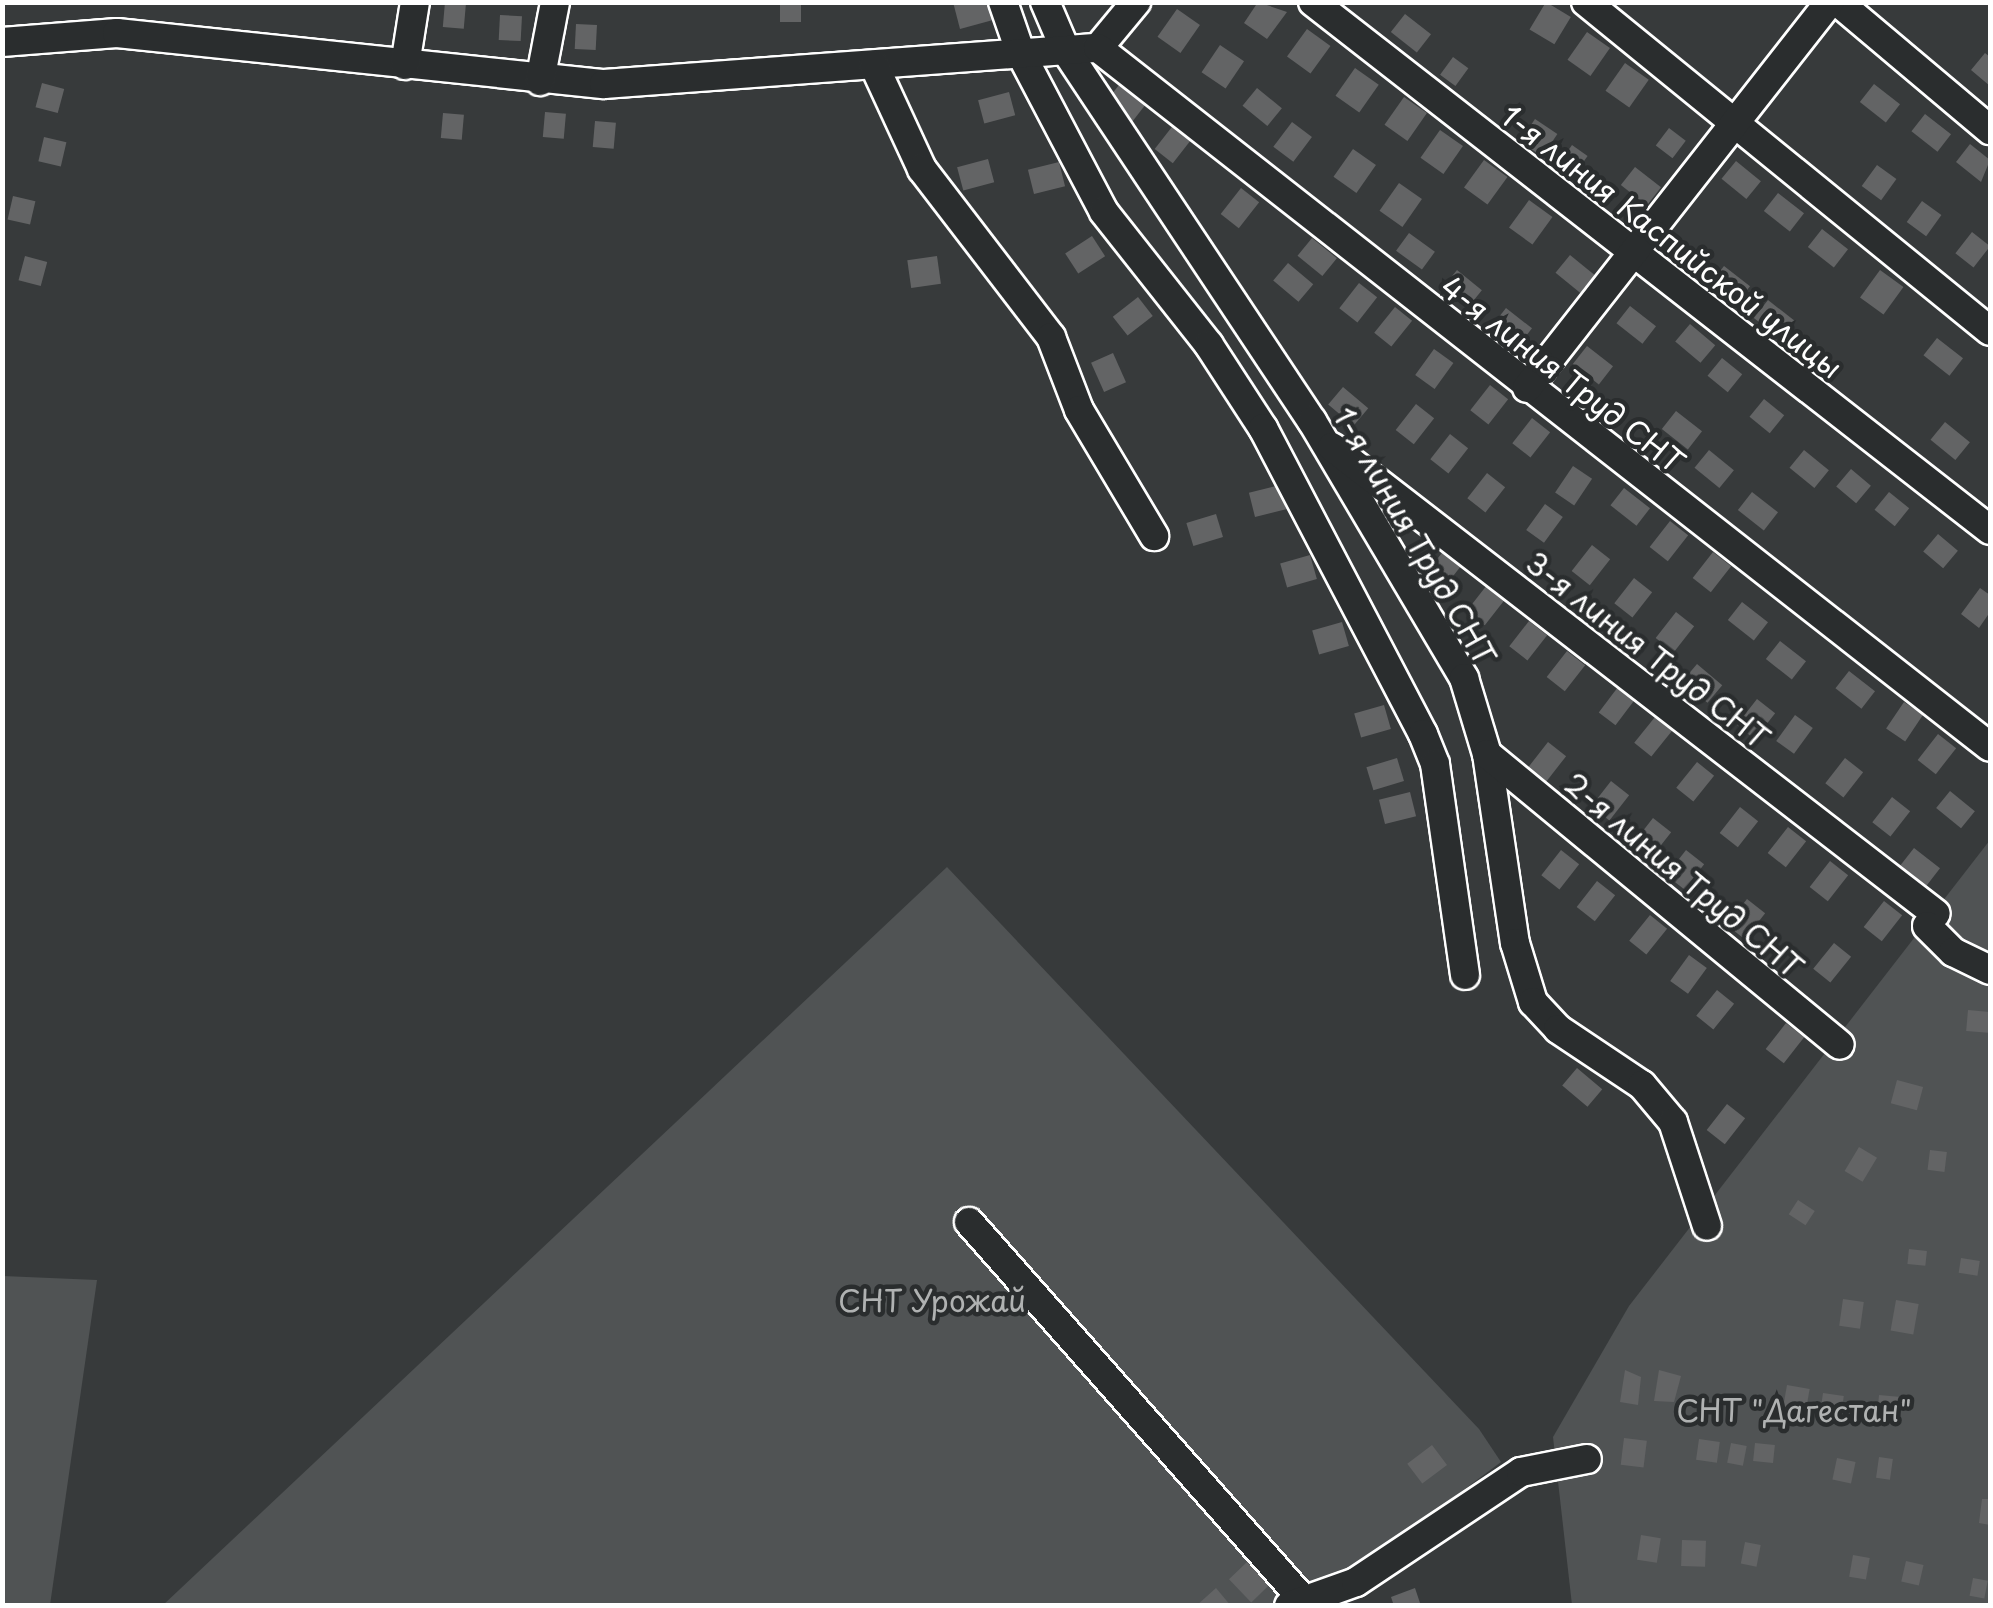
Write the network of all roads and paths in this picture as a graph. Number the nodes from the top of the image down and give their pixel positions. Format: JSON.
{"nodes":[{"id":1,"x":415,"y":2,"type":"edge"},
{"id":2,"x":555,"y":2,"type":"edge"},
{"id":3,"x":1003,"y":2,"type":"edge"},
{"id":4,"x":1045,"y":2,"type":"edge"},
{"id":5,"x":1136,"y":2,"type":"edge"},
{"id":6,"x":1314,"y":2,"type":"edge"},
{"id":7,"x":1586,"y":2,"type":"edge"},
{"id":8,"x":1830,"y":2,"type":"edge"},
{"id":9,"x":1838,"y":2,"type":"edge"},
{"id":10,"x":2,"y":42,"type":"edge"},
{"id":11,"x":1098,"y":48,"type":"junction"},
{"id":12,"x":1066,"y":51,"type":"junction"},
{"id":13,"x":1021,"y":54,"type":"junction"},
{"id":14,"x":405,"y":65,"type":"junction"},
{"id":15,"x":874,"y":66,"type":"junction"},
{"id":16,"x":540,"y":80,"type":"junction"},
{"id":17,"x":1735,"y":121,"type":"junction"},
{"id":18,"x":1990,"y":130,"type":"edge"},
{"id":19,"x":1630,"y":250,"type":"junction"},
{"id":20,"x":1990,"y":331,"type":"edge"},
{"id":21,"x":1527,"y":388,"type":"junction"},
{"id":22,"x":1320,"y":438,"type":"junction"},
{"id":23,"x":1990,"y":530,"type":"edge"},
{"id":24,"x":1154,"y":536,"type":"dead end"},
{"id":25,"x":1990,"y":748,"type":"edge"},
{"id":26,"x":1487,"y":754,"type":"junction"},
{"id":27,"x":1990,"y":970,"type":"edge"},
{"id":28,"x":1465,"y":974,"type":"dead end"},
{"id":29,"x":1840,"y":1046,"type":"dead end"},
{"id":30,"x":968,"y":1222,"type":"dead end"},
{"id":31,"x":1707,"y":1226,"type":"dead end"},
{"id":32,"x":1586,"y":1459,"type":"dead end"},
{"id":33,"x":1294,"y":1601,"type":"edge"}],
"edges":[{"from":1,"to":14,"type":"street"},
{"from":2,"to":16,"type":"street"},
{"from":3,"to":13,"type":"street"},
{"from":4,"to":12,"type":"street","name":"1-я линия Труд СНТ"},
{"from":5,"to":11,"type":"street"},
{"from":6,"to":19,"type":"street","name":"1-я линия Каспийской улицы"},
{"from":7,"to":17,"type":"street"},
{"from":8,"to":17,"type":"street"},
{"from":9,"to":18,"type":"street"},
{"from":10,"to":14,"type":"street"},
{"from":11,"to":12,"type":"street"},
{"from":11,"to":21,"type":"street","name":"4-я линия Труд СНТ"},
{"from":12,"to":13,"type":"street"},
{"from":12,"to":22,"type":"street","name":"1-я линия Труд СНТ"},
{"from":13,"to":15,"type":"street"},
{"from":13,"to":28,"type":"street"},
{"from":14,"to":16,"type":"street"},
{"from":15,"to":16,"type":"street"},
{"from":15,"to":24,"type":"street"},
{"from":17,"to":19,"type":"street"},
{"from":17,"to":20,"type":"street"},
{"from":19,"to":21,"type":"street"},
{"from":19,"to":23,"type":"street","name":"1-я линия Каспийской улицы"},
{"from":21,"to":25,"type":"street","name":"4-я линия Труд СНТ"},
{"from":22,"to":26,"type":"street","name":"1-я линия Труд СНТ"},
{"from":22,"to":27,"type":"street","name":"3-я линия Труд СНТ"},
{"from":26,"to":29,"type":"street","name":"2-я линия Труд СНТ"},
{"from":26,"to":31,"type":"street","name":"1-я линия Труд СНТ"},
{"from":30,"to":33,"type":"street"},
{"from":32,"to":33,"type":"street"}]}
